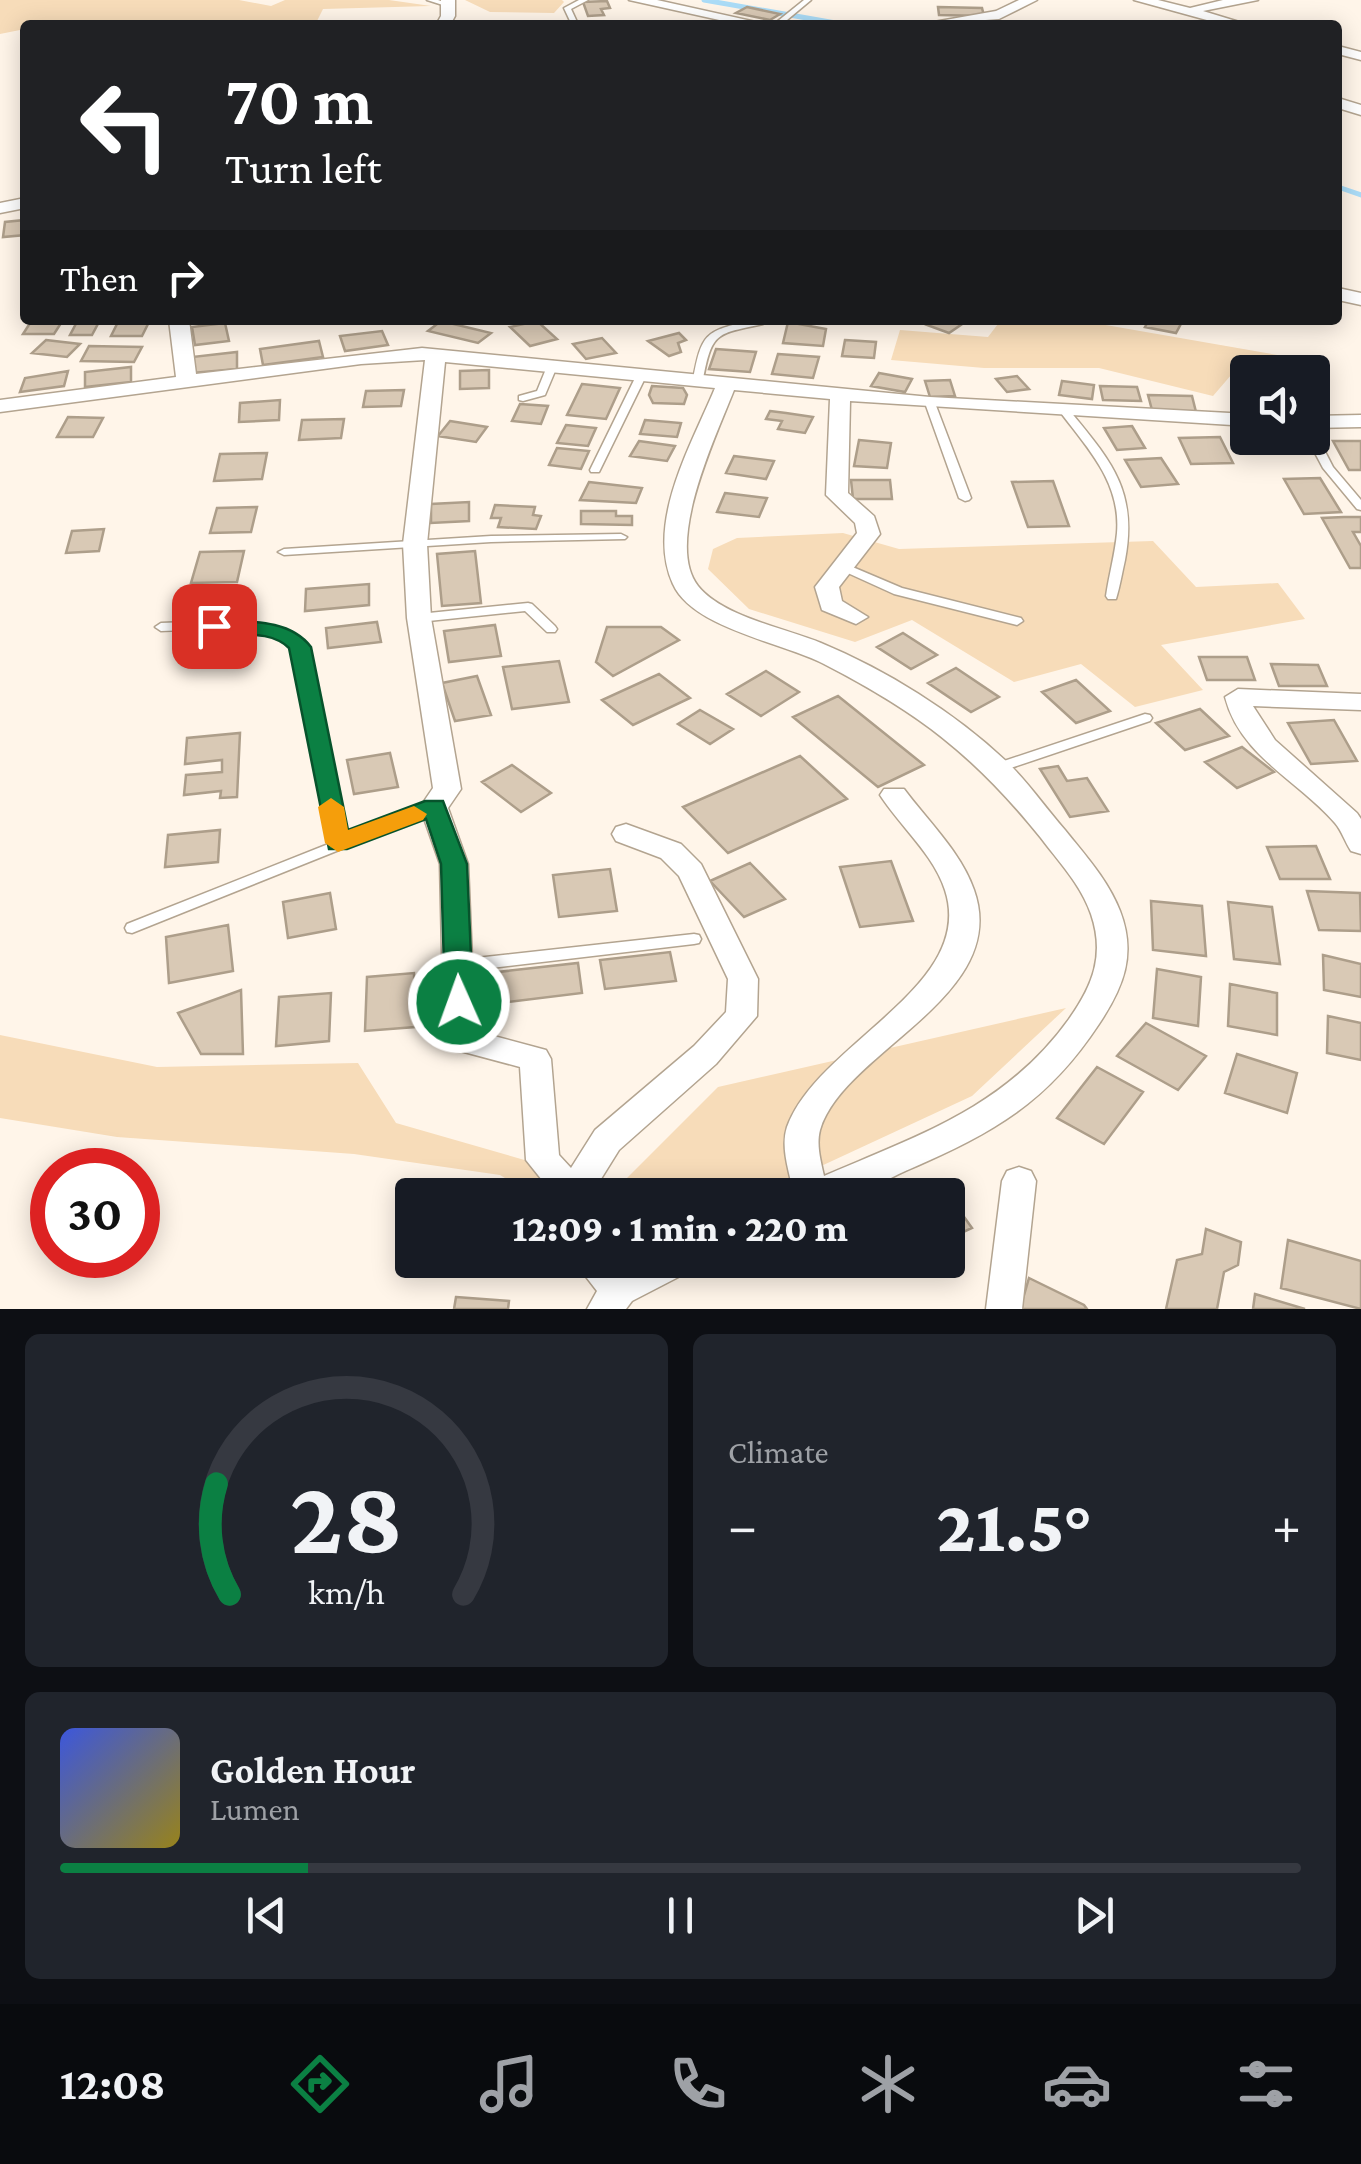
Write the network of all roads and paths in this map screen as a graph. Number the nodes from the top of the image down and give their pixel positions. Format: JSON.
{"nodes":[{"id":1,"x":430,"y":0,"type":"edge"},
{"id":2,"x":585,"y":0,"type":"edge"},
{"id":3,"x":636,"y":0,"type":"edge"},
{"id":4,"x":808,"y":0,"type":"edge"},
{"id":5,"x":1030,"y":0,"type":"edge"},
{"id":6,"x":1141,"y":0,"type":"edge"},
{"id":7,"x":1252,"y":0,"type":"edge"},
{"id":8,"x":448,"y":2,"type":"edge"},
{"id":9,"x":656,"y":2,"type":"junction"},
{"id":10,"x":1182,"y":10,"type":"junction"},
{"id":11,"x":572,"y":20,"type":"edge"},
{"id":12,"x":656,"y":20,"type":"edge"},
{"id":13,"x":739,"y":20,"type":"edge"},
{"id":14,"x":783,"y":20,"type":"edge"},
{"id":15,"x":962,"y":20,"type":"edge"},
{"id":16,"x":1222,"y":20,"type":"edge"},
{"id":17,"x":180,"y":325,"type":"edge"},
{"id":18,"x":748,"y":325,"type":"edge"},
{"id":19,"x":436,"y":354,"type":"junction"},
{"id":20,"x":553,"y":364,"type":"junction"},
{"id":21,"x":642,"y":374,"type":"junction"},
{"id":22,"x":698,"y":380,"type":"junction"},
{"id":23,"x":727,"y":383,"type":"junction"},
{"id":24,"x":186,"y":384,"type":"junction"},
{"id":25,"x":840,"y":394,"type":"junction"},
{"id":26,"x":523,"y":398,"type":"dead end"},
{"id":27,"x":930,"y":402,"type":"junction"},
{"id":28,"x":0,"y":406,"type":"edge"},
{"id":29,"x":1066,"y":413,"type":"junction"},
{"id":30,"x":1230,"y":419,"type":"edge"},
{"id":31,"x":1361,"y":420,"type":"edge"},
{"id":32,"x":1330,"y":421,"type":"edge"},
{"id":33,"x":1322,"y":455,"type":"edge"},
{"id":34,"x":594,"y":470,"type":"dead end"},
{"id":35,"x":964,"y":498,"type":"dead end"},
{"id":36,"x":1361,"y":507,"type":"edge"},
{"id":37,"x":621,"y":536,"type":"dead end"},
{"id":38,"x":416,"y":544,"type":"junction"},
{"id":39,"x":284,"y":552,"type":"dead end"},
{"id":40,"x":843,"y":567,"type":"junction"},
{"id":41,"x":1112,"y":596,"type":"dead end"},
{"id":42,"x":856,"y":617,"type":"dead end"},
{"id":43,"x":419,"y":618,"type":"junction"},
{"id":44,"x":1016,"y":621,"type":"dead end"},
{"id":45,"x":161,"y":627,"type":"dead end"},
{"id":46,"x":551,"y":629,"type":"dead end"},
{"id":47,"x":1361,"y":702,"type":"edge"},
{"id":48,"x":1145,"y":718,"type":"dead end"},
{"id":49,"x":997,"y":768,"type":"junction"},
{"id":50,"x":894,"y":795,"type":"dead end"},
{"id":51,"x":434,"y":807,"type":"junction"},
{"id":52,"x":626,"y":834,"type":"dead end"},
{"id":53,"x":338,"y":843,"type":"junction"},
{"id":54,"x":1361,"y":844,"type":"edge"},
{"id":55,"x":132,"y":928,"type":"dead end"},
{"id":56,"x":694,"y":939,"type":"dead end"},
{"id":57,"x":458,"y":966,"type":"junction"},
{"id":58,"x":559,"y":1178,"type":"edge"},
{"id":59,"x":583,"y":1178,"type":"edge"},
{"id":60,"x":810,"y":1178,"type":"edge"},
{"id":61,"x":851,"y":1178,"type":"edge"},
{"id":62,"x":1019,"y":1181,"type":"dead end"},
{"id":63,"x":648,"y":1278,"type":"edge"},
{"id":64,"x":612,"y":1300,"type":"edge"},
{"id":65,"x":1004,"y":1309,"type":"edge"}],
"edges":[{"from":1,"to":8,"type":"lane"},
{"from":2,"to":11,"type":"lane"},
{"from":3,"to":9,"type":"street"},
{"from":4,"to":14,"type":"lane"},
{"from":5,"to":15,"type":"street"},
{"from":6,"to":10,"type":"street"},
{"from":7,"to":10,"type":"street"},
{"from":9,"to":12,"type":"street"},
{"from":9,"to":13,"type":"street"},
{"from":10,"to":16,"type":"street"},
{"from":17,"to":24,"type":"street"},
{"from":18,"to":22,"type":"lane"},
{"from":19,"to":20,"type":"street"},
{"from":19,"to":24,"type":"street"},
{"from":19,"to":38,"type":"street"},
{"from":20,"to":21,"type":"street"},
{"from":20,"to":26,"type":"lane"},
{"from":21,"to":22,"type":"street"},
{"from":21,"to":34,"type":"lane"},
{"from":22,"to":23,"type":"street"},
{"from":23,"to":25,"type":"street"},
{"from":23,"to":49,"type":"street"},
{"from":24,"to":28,"type":"street"},
{"from":25,"to":27,"type":"street"},
{"from":25,"to":40,"type":"street"},
{"from":27,"to":29,"type":"street"},
{"from":27,"to":35,"type":"lane"},
{"from":29,"to":30,"type":"street"},
{"from":29,"to":41,"type":"lane"},
{"from":31,"to":32,"type":"street"},
{"from":33,"to":36,"type":"lane"},
{"from":37,"to":38,"type":"lane"},
{"from":38,"to":39,"type":"lane"},
{"from":38,"to":43,"type":"street"},
{"from":40,"to":42,"type":"street"},
{"from":40,"to":44,"type":"lane"},
{"from":43,"to":46,"type":"lane"},
{"from":43,"to":51,"type":"street"},
{"from":45,"to":53,"type":"lane"},
{"from":47,"to":54,"type":"street"},
{"from":48,"to":49,"type":"lane"},
{"from":49,"to":61,"type":"street"},
{"from":50,"to":60,"type":"street"},
{"from":51,"to":53,"type":"lane"},
{"from":51,"to":57,"type":"street"},
{"from":52,"to":59,"type":"street"},
{"from":53,"to":55,"type":"lane"},
{"from":56,"to":57,"type":"lane"},
{"from":57,"to":58,"type":"street"},
{"from":62,"to":65,"type":"street"},
{"from":63,"to":64,"type":"street"}]}
